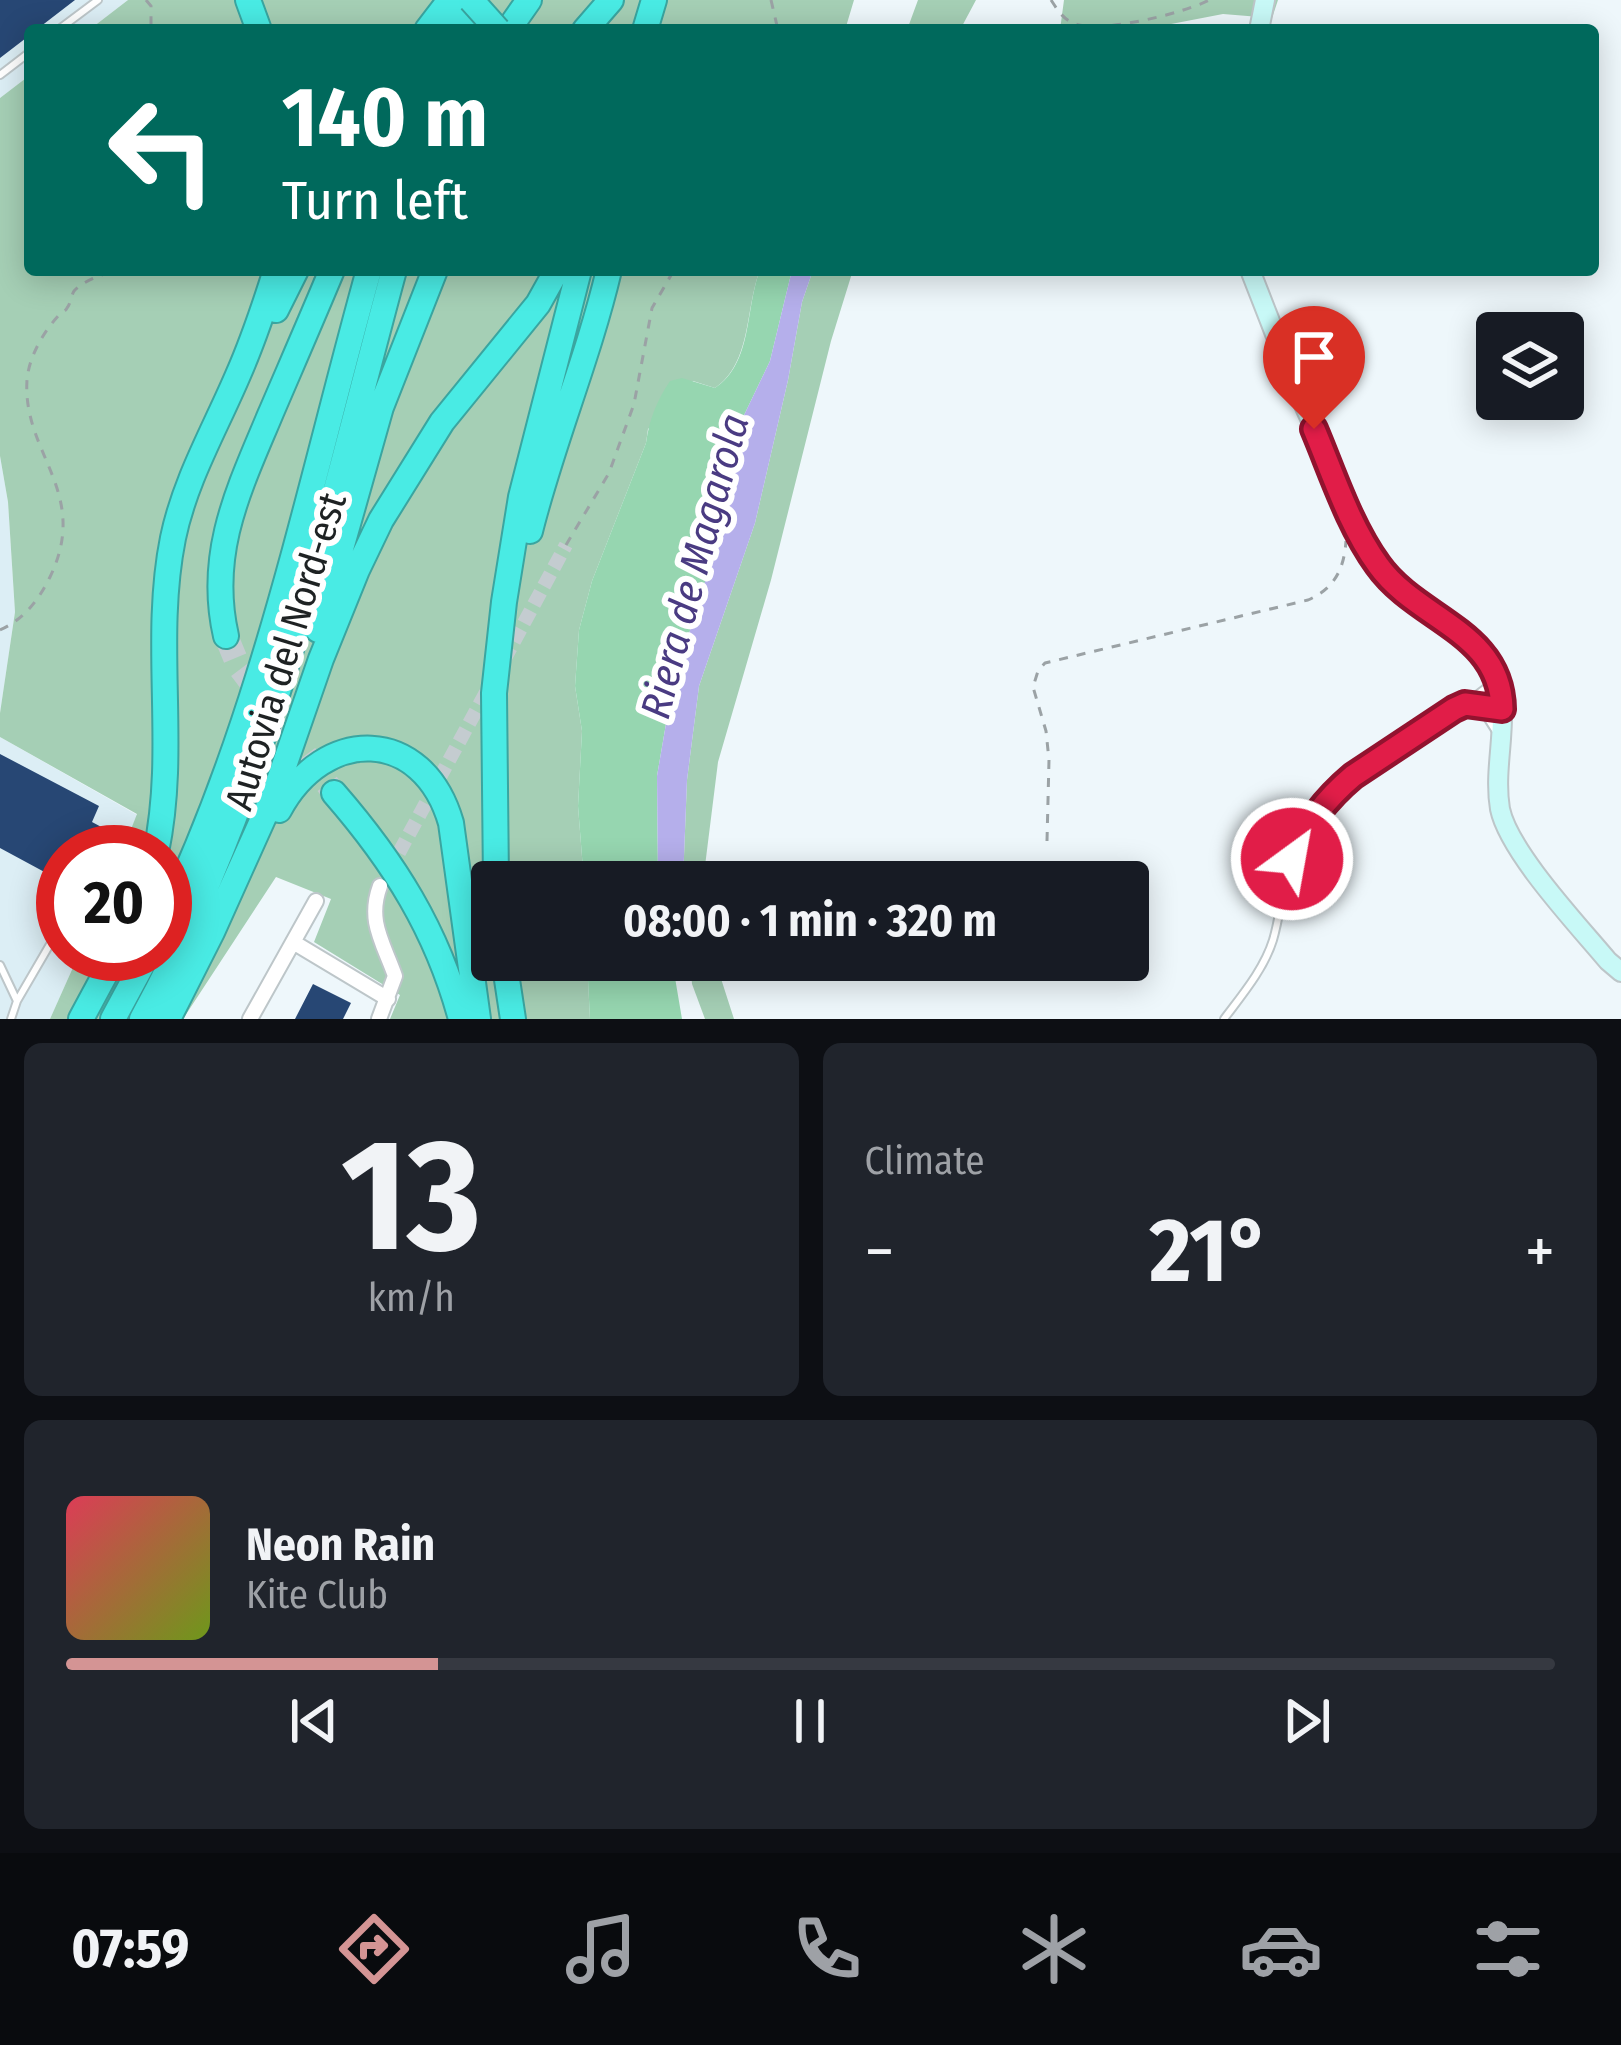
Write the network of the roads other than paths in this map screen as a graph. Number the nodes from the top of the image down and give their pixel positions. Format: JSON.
{"nodes":[{"id":1,"x":98,"y":0,"type":"edge"},
{"id":2,"x":450,"y":0,"type":"edge"},
{"id":3,"x":474,"y":0,"type":"edge"},
{"id":4,"x":611,"y":0,"type":"edge"},
{"id":5,"x":66,"y":24,"type":"edge"},
{"id":6,"x":432,"y":24,"type":"edge"},
{"id":7,"x":493,"y":24,"type":"edge"},
{"id":8,"x":590,"y":24,"type":"edge"},
{"id":9,"x":24,"y":57,"type":"edge"},
{"id":10,"x":0,"y":75,"type":"edge"},
{"id":11,"x":274,"y":276,"type":"edge"},
{"id":12,"x":293,"y":276,"type":"edge"},
{"id":13,"x":329,"y":276,"type":"edge"},
{"id":14,"x":367,"y":276,"type":"edge"},
{"id":15,"x":392,"y":276,"type":"edge"},
{"id":16,"x":432,"y":276,"type":"edge"},
{"id":17,"x":554,"y":276,"type":"edge"},
{"id":18,"x":577,"y":276,"type":"edge"},
{"id":19,"x":607,"y":276,"type":"edge"},
{"id":20,"x":1252,"y":276,"type":"edge"},
{"id":21,"x":238,"y":374,"type":"junction"},
{"id":22,"x":226,"y":637,"type":"tunnel mouth"},
{"id":23,"x":1498,"y":678,"type":"junction"},
{"id":24,"x":1465,"y":704,"type":"junction"},
{"id":25,"x":1480,"y":708,"type":"junction"},
{"id":26,"x":1502,"y":709,"type":"junction"},
{"id":27,"x":495,"y":735,"type":"junction"},
{"id":28,"x":1502,"y":742,"type":"junction"},
{"id":29,"x":334,"y":793,"type":"tunnel mouth"},
{"id":30,"x":259,"y":822,"type":"junction"},
{"id":31,"x":159,"y":825,"type":"edge"},
{"id":32,"x":192,"y":859,"type":"edge"},
{"id":33,"x":496,"y":861,"type":"edge"},
{"id":34,"x":380,"y":886,"type":"tunnel mouth"},
{"id":35,"x":316,"y":901,"type":"dead end"},
{"id":36,"x":212,"y":932,"type":"junction"},
{"id":37,"x":293,"y":942,"type":"junction"},
{"id":38,"x":0,"y":965,"type":"edge"},
{"id":39,"x":36,"y":967,"type":"edge"},
{"id":40,"x":1621,"y":972,"type":"edge"},
{"id":41,"x":101,"y":981,"type":"edge"},
{"id":42,"x":133,"y":981,"type":"edge"},
{"id":43,"x":507,"y":981,"type":"edge"},
{"id":44,"x":388,"y":999,"type":"junction"},
{"id":45,"x":16,"y":1001,"type":"junction"},
{"id":46,"x":11,"y":1019,"type":"edge"},
{"id":47,"x":81,"y":1019,"type":"edge"},
{"id":48,"x":112,"y":1019,"type":"edge"},
{"id":49,"x":142,"y":1019,"type":"edge"},
{"id":50,"x":168,"y":1019,"type":"edge"},
{"id":51,"x":250,"y":1019,"type":"edge"},
{"id":52,"x":379,"y":1019,"type":"edge"},
{"id":53,"x":461,"y":1019,"type":"edge"},
{"id":54,"x":478,"y":1019,"type":"edge"},
{"id":55,"x":513,"y":1019,"type":"edge"},
{"id":56,"x":1224,"y":1019,"type":"edge"}],
"edges":[{"from":1,"to":5,"type":"lane"},
{"from":2,"to":6,"type":"highway"},
{"from":3,"to":7,"type":"highway","bridge":true},
{"from":4,"to":8,"type":"highway"},
{"from":9,"to":10,"type":"lane"},
{"from":11,"to":21,"type":"highway"},
{"from":12,"to":21,"type":"highway"},
{"from":13,"to":22,"type":"highway"},
{"from":14,"to":32,"type":"highway","name":"Autovia del Nord-est"},
{"from":15,"to":49,"type":"highway","name":"Autovia del Nord-est"},
{"from":16,"to":30,"type":"highway"},
{"from":17,"to":30,"type":"highway"},
{"from":18,"to":27,"type":"highway"},
{"from":19,"to":27,"type":"highway"},
{"from":20,"to":23,"type":"main road"},
{"from":21,"to":31,"type":"highway"},
{"from":23,"to":24,"type":"lane"},
{"from":23,"to":26,"type":"main road"},
{"from":24,"to":25,"type":"lane"},
{"from":24,"to":56,"type":"lane"},
{"from":25,"to":26,"type":"lane"},
{"from":25,"to":28,"type":"lane"},
{"from":26,"to":28,"type":"main road"},
{"from":27,"to":33,"type":"highway"},
{"from":28,"to":40,"type":"main road"},
{"from":29,"to":53,"type":"highway"},
{"from":30,"to":36,"type":"highway"},
{"from":34,"to":44,"type":"street"},
{"from":35,"to":37,"type":"street"},
{"from":36,"to":50,"type":"highway"},
{"from":36,"to":54,"type":"highway"},
{"from":37,"to":44,"type":"street"},
{"from":37,"to":51,"type":"street"},
{"from":38,"to":45,"type":"lane"},
{"from":39,"to":45,"type":"lane"},
{"from":41,"to":47,"type":"highway"},
{"from":42,"to":48,"type":"highway"},
{"from":43,"to":55,"type":"highway"},
{"from":44,"to":52,"type":"street"},
{"from":45,"to":46,"type":"lane"}]}
